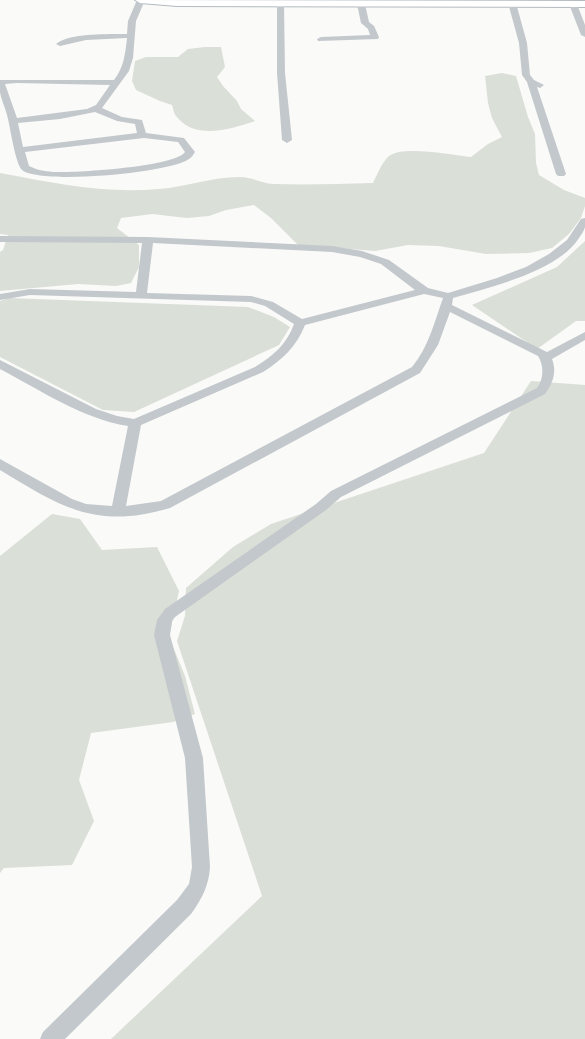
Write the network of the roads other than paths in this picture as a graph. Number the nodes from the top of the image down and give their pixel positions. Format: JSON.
{"nodes":[{"id":1,"x":140,"y":0,"type":"edge"},
{"id":2,"x":343,"y":2,"type":"edge"},
{"id":3,"x":518,"y":2,"type":"edge"},
{"id":4,"x":280,"y":4,"type":"junction"},
{"id":5,"x":361,"y":4,"type":"junction"},
{"id":6,"x":573,"y":4,"type":"junction"},
{"id":7,"x":585,"y":4,"type":"edge"},
{"id":8,"x":584,"y":32,"type":"edge"},
{"id":9,"x":130,"y":36,"type":"junction"},
{"id":10,"x":322,"y":39,"type":"dead end"},
{"id":11,"x":60,"y":44,"type":"dead end"},
{"id":12,"x":0,"y":83,"type":"edge"},
{"id":13,"x":116,"y":83,"type":"junction"},
{"id":14,"x":95,"y":110,"type":"junction"},
{"id":15,"x":12,"y":122,"type":"junction"},
{"id":16,"x":144,"y":135,"type":"junction"},
{"id":17,"x":287,"y":140,"type":"dead end"},
{"id":18,"x":20,"y":150,"type":"junction"},
{"id":19,"x":561,"y":174,"type":"dead end"},
{"id":20,"x":585,"y":221,"type":"edge"},
{"id":21,"x":148,"y":240,"type":"junction"},
{"id":22,"x":3,"y":241,"type":"edge"},
{"id":23,"x":424,"y":291,"type":"junction"},
{"id":24,"x":141,"y":296,"type":"junction"},
{"id":25,"x":0,"y":297,"type":"edge"},
{"id":26,"x":447,"y":301,"type":"junction"},
{"id":27,"x":300,"y":323,"type":"junction"},
{"id":28,"x":585,"y":335,"type":"edge"},
{"id":29,"x":547,"y":358,"type":"junction"},
{"id":30,"x":0,"y":364,"type":"edge"},
{"id":31,"x":135,"y":423,"type":"junction"},
{"id":32,"x":0,"y":464,"type":"edge"},
{"id":33,"x":118,"y":511,"type":"junction"},
{"id":34,"x":50,"y":1039,"type":"edge"}],
"edges":[{"from":1,"to":4,"type":"main road"},
{"from":1,"to":9,"type":"street"},
{"from":2,"to":4,"type":"main road"},
{"from":2,"to":5,"type":"main road"},
{"from":3,"to":5,"type":"main road"},
{"from":3,"to":6,"type":"main road"},
{"from":3,"to":19,"type":"street"},
{"from":4,"to":17,"type":"street"},
{"from":5,"to":10,"type":"street"},
{"from":6,"to":7,"type":"main road"},
{"from":6,"to":8,"type":"street"},
{"from":9,"to":11,"type":"street"},
{"from":9,"to":13,"type":"street"},
{"from":12,"to":13,"type":"street"},
{"from":12,"to":15,"type":"street"},
{"from":13,"to":14,"type":"street"},
{"from":14,"to":15,"type":"street"},
{"from":14,"to":16,"type":"street"},
{"from":15,"to":18,"type":"street"},
{"from":16,"to":18,"type":"street"},
{"from":16,"to":18,"type":"street"},
{"from":20,"to":26,"type":"street"},
{"from":21,"to":22,"type":"street"},
{"from":21,"to":23,"type":"street"},
{"from":21,"to":24,"type":"street"},
{"from":23,"to":26,"type":"street"},
{"from":23,"to":27,"type":"street"},
{"from":24,"to":25,"type":"street"},
{"from":24,"to":27,"type":"street"},
{"from":26,"to":29,"type":"street"},
{"from":26,"to":33,"type":"street"},
{"from":27,"to":31,"type":"street"},
{"from":28,"to":29,"type":"street"},
{"from":29,"to":34,"type":"street"},
{"from":30,"to":31,"type":"street"},
{"from":31,"to":33,"type":"street"},
{"from":32,"to":33,"type":"street"}]}
